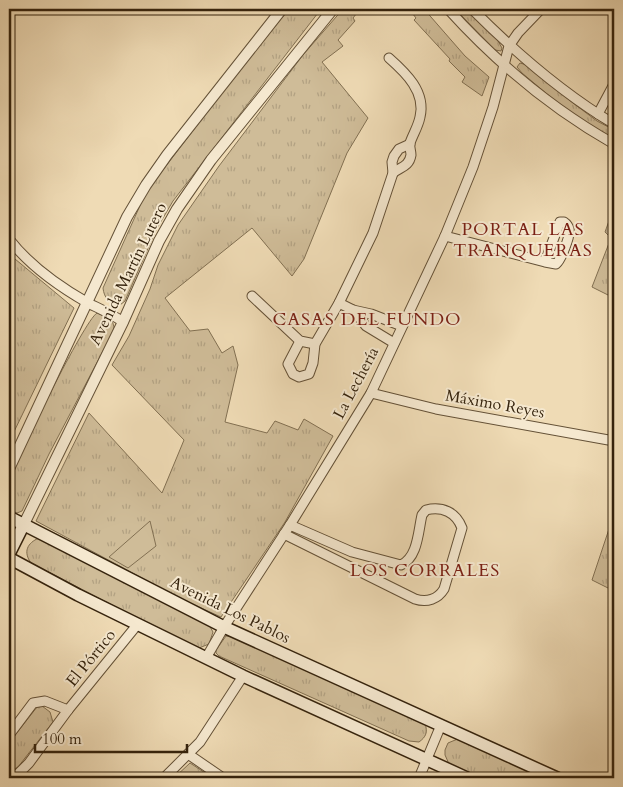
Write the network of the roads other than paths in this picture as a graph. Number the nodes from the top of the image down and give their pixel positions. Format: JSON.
{"nodes":[{"id":1,"x":282,"y":9,"type":"edge"},
{"id":2,"x":333,"y":9,"type":"edge"},
{"id":3,"x":448,"y":9,"type":"edge"},
{"id":4,"x":472,"y":9,"type":"edge"},
{"id":5,"x":541,"y":9,"type":"edge"},
{"id":6,"x":510,"y":46,"type":"junction"},
{"id":7,"x":389,"y":58,"type":"dead end"},
{"id":8,"x":504,"y":66,"type":"junction"},
{"id":9,"x":614,"y":84,"type":"edge"},
{"id":10,"x":598,"y":114,"type":"junction"},
{"id":11,"x":614,"y":124,"type":"edge"},
{"id":12,"x":410,"y":144,"type":"junction"},
{"id":13,"x":614,"y":144,"type":"edge"},
{"id":14,"x":393,"y":173,"type":"junction"},
{"id":15,"x":445,"y":236,"type":"junction"},
{"id":16,"x":9,"y":239,"type":"edge"},
{"id":17,"x":545,"y":262,"type":"dead end"},
{"id":18,"x":252,"y":296,"type":"dead end"},
{"id":19,"x":87,"y":302,"type":"junction"},
{"id":20,"x":339,"y":303,"type":"junction"},
{"id":21,"x":354,"y":310,"type":"junction"},
{"id":22,"x":123,"y":322,"type":"junction"},
{"id":23,"x":402,"y":326,"type":"junction"},
{"id":24,"x":300,"y":341,"type":"junction"},
{"id":25,"x":394,"y":342,"type":"junction"},
{"id":26,"x":315,"y":344,"type":"junction"},
{"id":27,"x":371,"y":393,"type":"junction"},
{"id":28,"x":614,"y":441,"type":"edge"},
{"id":29,"x":9,"y":469,"type":"edge"},
{"id":30,"x":9,"y":517,"type":"edge"},
{"id":31,"x":24,"y":524,"type":"junction"},
{"id":32,"x":290,"y":525,"type":"junction"},
{"id":33,"x":284,"y":534,"type":"junction"},
{"id":34,"x":9,"y":554,"type":"edge"},
{"id":35,"x":9,"y":558,"type":"edge"},
{"id":36,"x":374,"y":559,"type":"junction"},
{"id":37,"x":370,"y":576,"type":"junction"},
{"id":38,"x":137,"y":625,"type":"junction"},
{"id":39,"x":224,"y":627,"type":"junction"},
{"id":40,"x":206,"y":658,"type":"junction"},
{"id":41,"x":243,"y":676,"type":"junction"},
{"id":42,"x":68,"y":710,"type":"junction"},
{"id":43,"x":441,"y":725,"type":"junction"},
{"id":44,"x":9,"y":735,"type":"edge"},
{"id":45,"x":188,"y":754,"type":"junction"},
{"id":46,"x":427,"y":760,"type":"junction"},
{"id":47,"x":9,"y":777,"type":"edge"},
{"id":48,"x":164,"y":778,"type":"edge"},
{"id":49,"x":223,"y":778,"type":"edge"},
{"id":50,"x":419,"y":778,"type":"edge"},
{"id":51,"x":467,"y":778,"type":"edge"},
{"id":52,"x":557,"y":778,"type":"edge"}],
"edges":[{"from":1,"to":19,"type":"street","name":"Avenida Martín Lutero"},
{"from":2,"to":22,"type":"street","name":"Avenida Martín Lutero"},
{"from":3,"to":8,"type":"street"},
{"from":4,"to":6,"type":"street"},
{"from":5,"to":6,"type":"street","name":"La Lechería"},
{"from":6,"to":8,"type":"street","name":"La Lechería"},
{"from":6,"to":10,"type":"street"},
{"from":7,"to":12,"type":"street"},
{"from":8,"to":13,"type":"street"},
{"from":8,"to":15,"type":"street","name":"La Lechería"},
{"from":9,"to":10,"type":"street"},
{"from":10,"to":11,"type":"street"},
{"from":12,"to":14,"type":"street"},
{"from":12,"to":14,"type":"street"},
{"from":14,"to":20,"type":"street"},
{"from":15,"to":17,"type":"street"},
{"from":15,"to":23,"type":"street","name":"La Lechería"},
{"from":16,"to":19,"type":"street"},
{"from":18,"to":24,"type":"street"},
{"from":19,"to":22,"type":"street"},
{"from":19,"to":29,"type":"street","name":"Avenida Martín Lutero"},
{"from":20,"to":21,"type":"street"},
{"from":20,"to":26,"type":"street"},
{"from":21,"to":23,"type":"street"},
{"from":21,"to":25,"type":"street"},
{"from":22,"to":31,"type":"street","name":"Avenida Martín Lutero"},
{"from":23,"to":25,"type":"street","name":"La Lechería"},
{"from":24,"to":26,"type":"street"},
{"from":24,"to":26,"type":"street"},
{"from":25,"to":27,"type":"street","name":"La Lechería"},
{"from":27,"to":28,"type":"street","name":"Máximo Reyes"},
{"from":27,"to":32,"type":"street","name":"La Lechería"},
{"from":30,"to":31,"type":"main road","name":"Avenida Los Pablos"},
{"from":31,"to":34,"type":"main road","name":"Avenida Martín Lutero"},
{"from":31,"to":39,"type":"main road","name":"Avenida Los Pablos"},
{"from":32,"to":33,"type":"street","name":"La Lechería"},
{"from":32,"to":36,"type":"street"},
{"from":33,"to":37,"type":"street"},
{"from":33,"to":39,"type":"street","name":"La Lechería"},
{"from":35,"to":38,"type":"main road"},
{"from":36,"to":37,"type":"street"},
{"from":36,"to":37,"type":"street"},
{"from":38,"to":40,"type":"main road"},
{"from":38,"to":42,"type":"street","name":"El Pórtico"},
{"from":39,"to":40,"type":"street","name":"La Lechería"},
{"from":39,"to":43,"type":"main road","name":"Avenida Los Pablos"},
{"from":40,"to":41,"type":"main road"},
{"from":41,"to":45,"type":"street"},
{"from":41,"to":46,"type":"main road"},
{"from":42,"to":44,"type":"street","name":"El Pórtico"},
{"from":42,"to":47,"type":"street","name":"El Pórtico"},
{"from":43,"to":46,"type":"street"},
{"from":43,"to":52,"type":"main road","name":"Avenida Los Pablos"},
{"from":45,"to":48,"type":"street"},
{"from":45,"to":49,"type":"street"},
{"from":46,"to":50,"type":"street"},
{"from":46,"to":51,"type":"main road"}]}
